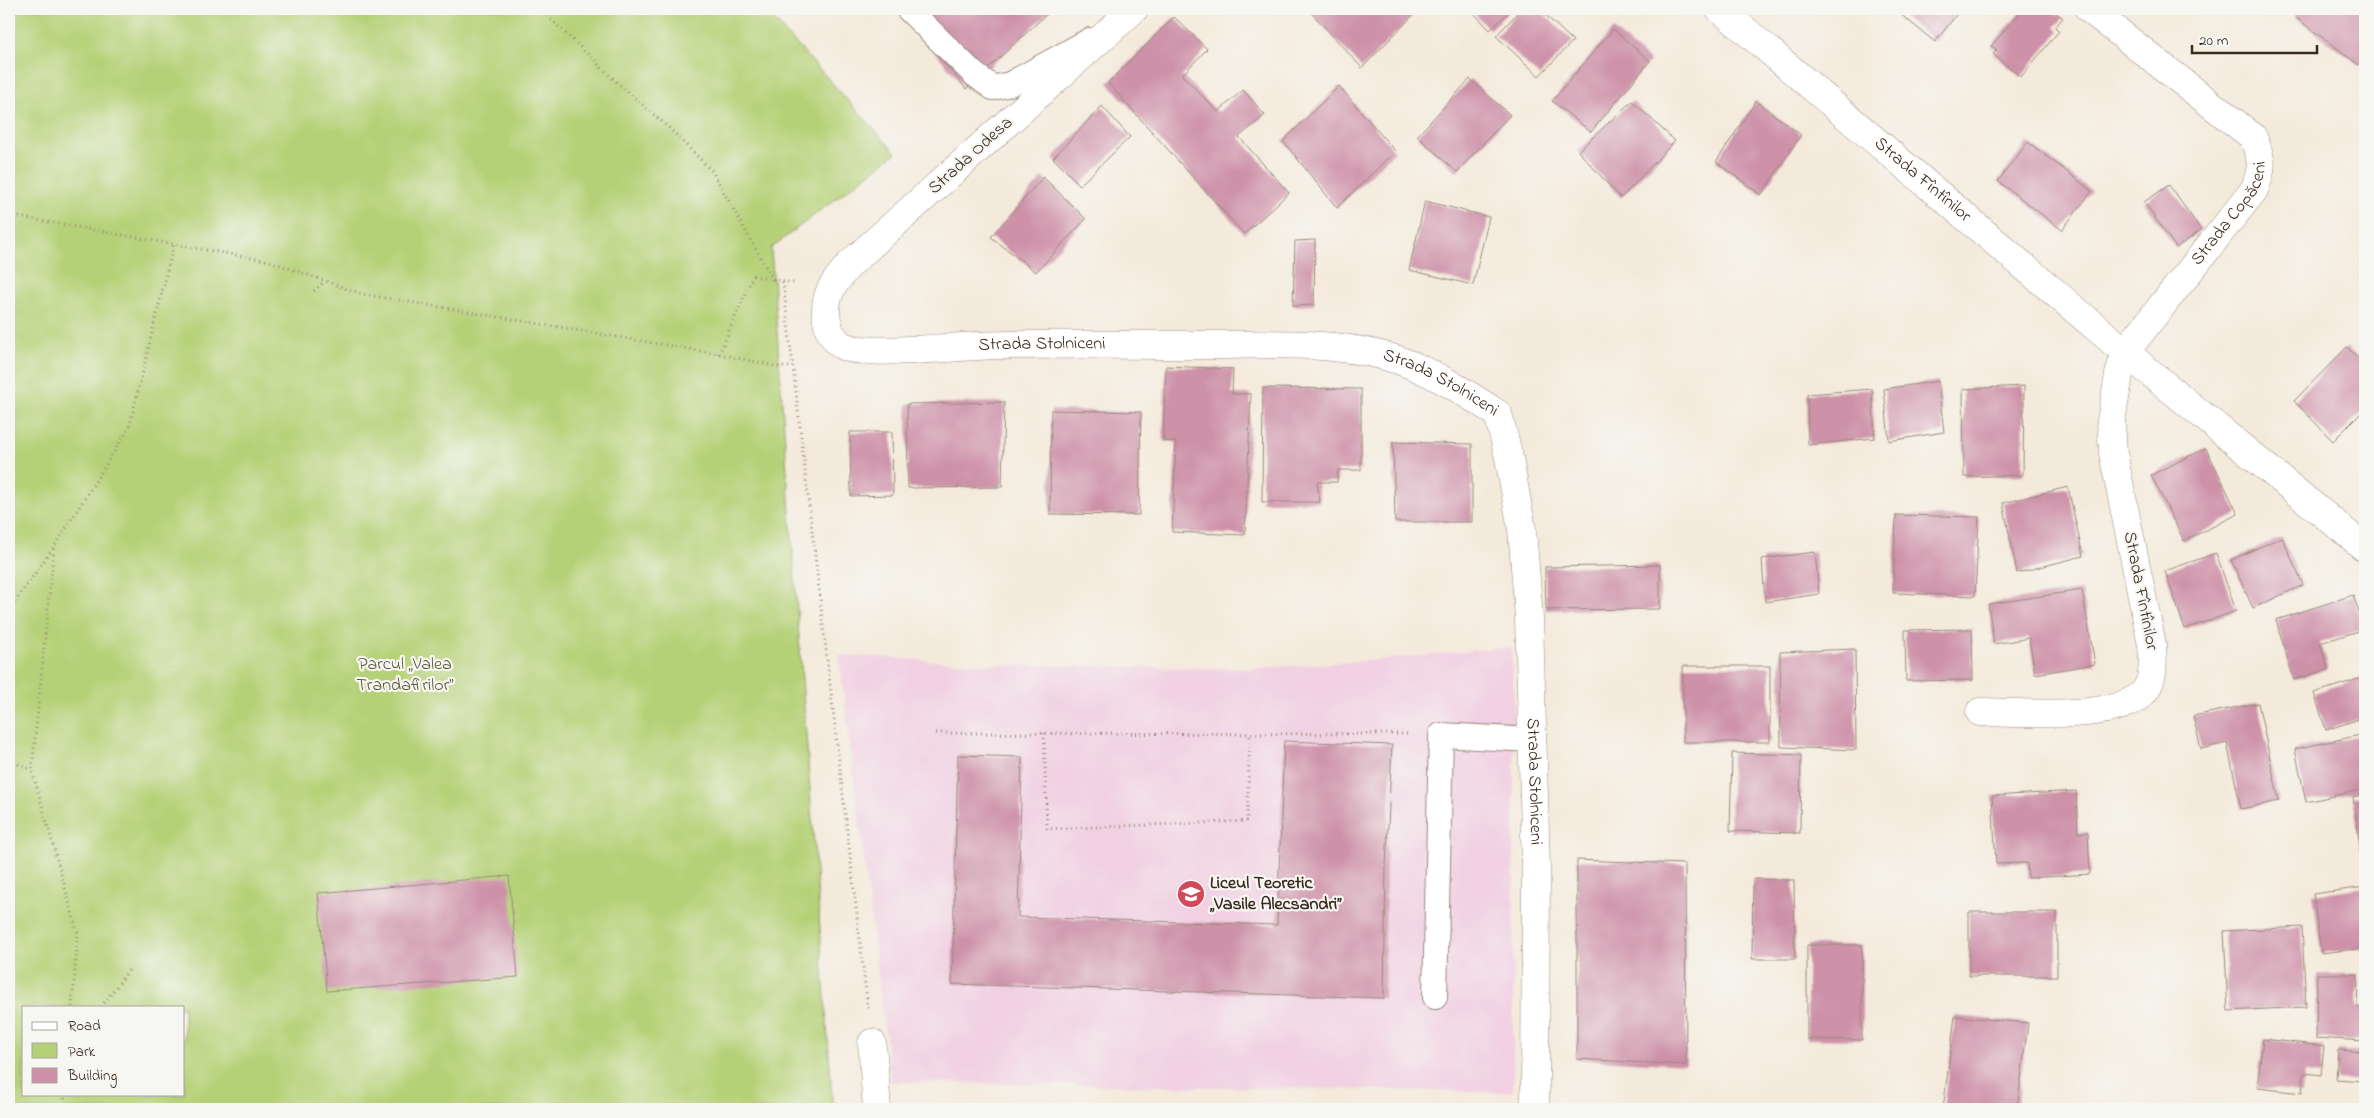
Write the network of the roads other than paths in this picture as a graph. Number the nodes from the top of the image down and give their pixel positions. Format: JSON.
{"nodes":[{"id":1,"x":908,"y":9,"type":"edge"},
{"id":2,"x":1134,"y":9,"type":"edge"},
{"id":3,"x":1720,"y":9,"type":"edge"},
{"id":4,"x":2089,"y":9,"type":"edge"},
{"id":5,"x":1113,"y":28,"type":"junction"},
{"id":6,"x":824,"y":314,"type":"joint"},
{"id":7,"x":2125,"y":352,"type":"junction"},
{"id":8,"x":2365,"y":548,"type":"edge"},
{"id":9,"x":1980,"y":712,"type":"dead end"},
{"id":10,"x":1534,"y":740,"type":"junction"},
{"id":11,"x":1434,"y":997,"type":"dead end"},
{"id":12,"x":872,"y":1043,"type":"road end"},
{"id":13,"x":877,"y":1109,"type":"edge"},
{"id":14,"x":1535,"y":1109,"type":"edge"}],
"edges":[{"from":1,"to":5,"type":"lane"},
{"from":2,"to":5,"type":"street","name":"Strada Odesa"},
{"from":3,"to":7,"type":"street","name":"Strada Fîntînilor"},
{"from":4,"to":7,"type":"street","name":"Strada Copăceni"},
{"from":5,"to":6,"type":"street","name":"Strada Odesa"},
{"from":6,"to":10,"type":"street","name":"Strada Stolniceni"},
{"from":7,"to":8,"type":"street","name":"Strada Fîntînilor"},
{"from":7,"to":9,"type":"street","name":"Strada Fîntînilor"},
{"from":10,"to":11,"type":"lane"},
{"from":10,"to":14,"type":"street","name":"Strada Stolniceni"},
{"from":12,"to":13,"type":"street"}]}
